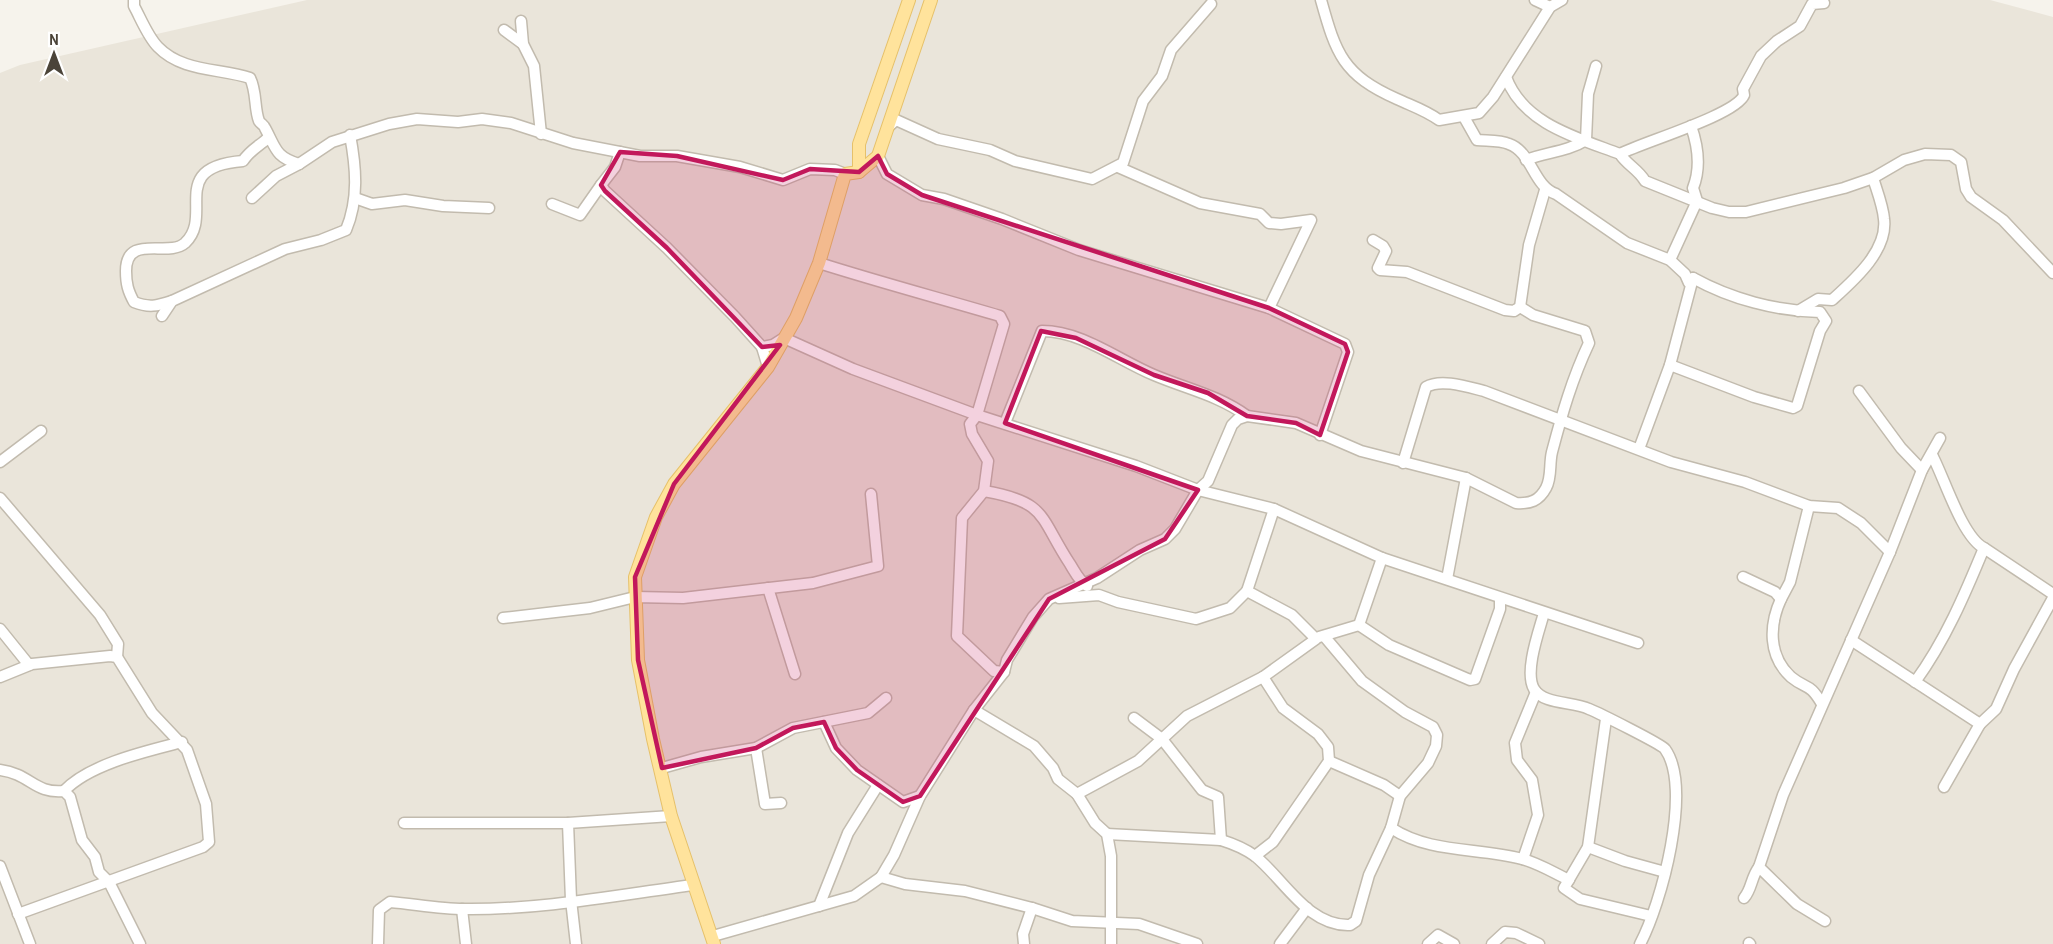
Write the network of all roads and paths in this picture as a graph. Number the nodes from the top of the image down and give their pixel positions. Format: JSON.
{"nodes":[{"id":1,"x":134,"y":0,"type":"edge"},
{"id":2,"x":909,"y":0,"type":"edge"},
{"id":3,"x":931,"y":0,"type":"edge"},
{"id":4,"x":1321,"y":0,"type":"edge"},
{"id":5,"x":1535,"y":0,"type":"edge"},
{"id":6,"x":1562,"y":0,"type":"edge"},
{"id":7,"x":1824,"y":3,"type":"dead end"},
{"id":8,"x":1211,"y":4,"type":"dead end"},
{"id":9,"x":1550,"y":7,"type":"junction"},
{"id":10,"x":521,"y":21,"type":"dead end"},
{"id":11,"x":504,"y":30,"type":"dead end"},
{"id":12,"x":523,"y":44,"type":"junction"},
{"id":13,"x":1596,"y":66,"type":"dead end"},
{"id":14,"x":1506,"y":77,"type":"junction"},
{"id":15,"x":1464,"y":117,"type":"junction"},
{"id":16,"x":1691,"y":126,"type":"junction"},
{"id":17,"x":888,"y":127,"type":"junction"},
{"id":18,"x":541,"y":134,"type":"junction"},
{"id":19,"x":350,"y":135,"type":"junction"},
{"id":20,"x":268,"y":138,"type":"junction"},
{"id":21,"x":1586,"y":140,"type":"junction"},
{"id":22,"x":620,"y":152,"type":"junction"},
{"id":23,"x":1620,"y":154,"type":"junction"},
{"id":24,"x":878,"y":156,"type":"junction"},
{"id":25,"x":1526,"y":160,"type":"junction"},
{"id":26,"x":300,"y":165,"type":"junction"},
{"id":27,"x":1118,"y":167,"type":"junction"},
{"id":28,"x":859,"y":172,"type":"junction"},
{"id":29,"x":845,"y":174,"type":"junction"},
{"id":30,"x":1873,"y":178,"type":"junction"},
{"id":31,"x":601,"y":185,"type":"junction"},
{"id":32,"x":1545,"y":190,"type":"junction"},
{"id":33,"x":252,"y":198,"type":"dead end"},
{"id":34,"x":355,"y":198,"type":"junction"},
{"id":35,"x":1697,"y":201,"type":"junction"},
{"id":36,"x":552,"y":204,"type":"dead end"},
{"id":37,"x":489,"y":208,"type":"dead end"},
{"id":38,"x":1373,"y":240,"type":"dead end"},
{"id":39,"x":1670,"y":260,"type":"junction"},
{"id":40,"x":819,"y":262,"type":"junction"},
{"id":41,"x":2053,"y":273,"type":"edge"},
{"id":42,"x":1693,"y":278,"type":"junction"},
{"id":43,"x":172,"y":301,"type":"junction"},
{"id":44,"x":1520,"y":307,"type":"junction"},
{"id":45,"x":1269,"y":308,"type":"junction"},
{"id":46,"x":1798,"y":312,"type":"junction"},
{"id":47,"x":162,"y":316,"type":"dead end"},
{"id":48,"x":784,"y":338,"type":"junction"},
{"id":49,"x":762,"y":347,"type":"junction"},
{"id":50,"x":1670,"y":365,"type":"junction"},
{"id":51,"x":768,"y":367,"type":"junction"},
{"id":52,"x":1859,"y":391,"type":"dead end"},
{"id":53,"x":977,"y":415,"type":"junction"},
{"id":54,"x":1247,"y":416,"type":"junction"},
{"id":55,"x":1562,"y":421,"type":"junction"},
{"id":56,"x":1005,"y":423,"type":"junction"},
{"id":57,"x":41,"y":431,"type":"dead end"},
{"id":58,"x":1320,"y":435,"type":"junction"},
{"id":59,"x":1940,"y":438,"type":"dead end"},
{"id":60,"x":1639,"y":449,"type":"junction"},
{"id":61,"x":1932,"y":454,"type":"junction"},
{"id":62,"x":0,"y":462,"type":"edge"},
{"id":63,"x":1403,"y":463,"type":"junction"},
{"id":64,"x":1922,"y":470,"type":"junction"},
{"id":65,"x":1466,"y":478,"type":"junction"},
{"id":66,"x":1198,"y":490,"type":"junction"},
{"id":67,"x":984,"y":491,"type":"junction"},
{"id":68,"x":871,"y":494,"type":"dead end"},
{"id":69,"x":0,"y":498,"type":"edge"},
{"id":70,"x":1809,"y":506,"type":"junction"},
{"id":71,"x":1274,"y":509,"type":"junction"},
{"id":72,"x":1983,"y":548,"type":"junction"},
{"id":73,"x":1890,"y":552,"type":"junction"},
{"id":74,"x":1382,"y":558,"type":"junction"},
{"id":75,"x":1743,"y":577,"type":"dead end"},
{"id":76,"x":1447,"y":579,"type":"junction"},
{"id":77,"x":1083,"y":584,"type":"junction"},
{"id":78,"x":768,"y":588,"type":"junction"},
{"id":79,"x":1247,"y":591,"type":"junction"},
{"id":80,"x":2053,"y":594,"type":"edge"},
{"id":81,"x":1100,"y":595,"type":"junction"},
{"id":82,"x":635,"y":597,"type":"junction"},
{"id":83,"x":1050,"y":598,"type":"junction"},
{"id":84,"x":2053,"y":598,"type":"edge"},
{"id":85,"x":1500,"y":599,"type":"junction"},
{"id":86,"x":1781,"y":599,"type":"junction"},
{"id":87,"x":1544,"y":613,"type":"junction"},
{"id":88,"x":503,"y":618,"type":"dead end"},
{"id":89,"x":1359,"y":626,"type":"junction"},
{"id":90,"x":0,"y":629,"type":"edge"},
{"id":91,"x":1320,"y":637,"type":"junction"},
{"id":92,"x":1851,"y":640,"type":"junction"},
{"id":93,"x":1638,"y":643,"type":"dead end"},
{"id":94,"x":117,"y":657,"type":"junction"},
{"id":95,"x":29,"y":665,"type":"junction"},
{"id":96,"x":1004,"y":672,"type":"junction"},
{"id":97,"x":795,"y":674,"type":"dead end"},
{"id":98,"x":0,"y":677,"type":"edge"},
{"id":99,"x":1263,"y":677,"type":"junction"},
{"id":100,"x":1914,"y":682,"type":"junction"},
{"id":101,"x":1536,"y":692,"type":"junction"},
{"id":102,"x":886,"y":698,"type":"dead end"},
{"id":103,"x":1822,"y":704,"type":"junction"},
{"id":104,"x":974,"y":710,"type":"junction"},
{"id":105,"x":1134,"y":718,"type":"dead end"},
{"id":106,"x":1606,"y":719,"type":"junction"},
{"id":107,"x":824,"y":722,"type":"junction"},
{"id":108,"x":1980,"y":724,"type":"junction"},
{"id":109,"x":1162,"y":739,"type":"junction"},
{"id":110,"x":182,"y":742,"type":"junction"},
{"id":111,"x":756,"y":748,"type":"junction"},
{"id":112,"x":1329,"y":761,"type":"junction"},
{"id":113,"x":662,"y":768,"type":"junction"},
{"id":114,"x":0,"y":770,"type":"edge"},
{"id":115,"x":878,"y":785,"type":"junction"},
{"id":116,"x":1944,"y":787,"type":"dead end"},
{"id":117,"x":64,"y":791,"type":"junction"},
{"id":118,"x":1077,"y":794,"type":"junction"},
{"id":119,"x":920,"y":796,"type":"junction"},
{"id":120,"x":1400,"y":796,"type":"junction"},
{"id":121,"x":781,"y":803,"type":"dead end"},
{"id":122,"x":671,"y":816,"type":"junction"},
{"id":123,"x":404,"y":823,"type":"dead end"},
{"id":124,"x":568,"y":823,"type":"junction"},
{"id":125,"x":1391,"y":828,"type":"junction"},
{"id":126,"x":1107,"y":834,"type":"junction"},
{"id":127,"x":1221,"y":840,"type":"junction"},
{"id":128,"x":1588,"y":847,"type":"junction"},
{"id":129,"x":1255,"y":856,"type":"junction"},
{"id":130,"x":1523,"y":859,"type":"junction"},
{"id":131,"x":0,"y":866,"type":"edge"},
{"id":132,"x":1759,"y":867,"type":"junction"},
{"id":133,"x":1665,"y":872,"type":"junction"},
{"id":134,"x":880,"y":877,"type":"junction"},
{"id":135,"x":1569,"y":880,"type":"junction"},
{"id":136,"x":109,"y":882,"type":"junction"},
{"id":137,"x":693,"y":885,"type":"junction"},
{"id":138,"x":1744,"y":898,"type":"dead end"},
{"id":139,"x":571,"y":900,"type":"junction"},
{"id":140,"x":819,"y":906,"type":"junction"},
{"id":141,"x":1032,"y":908,"type":"junction"},
{"id":142,"x":1307,"y":908,"type":"junction"},
{"id":143,"x":462,"y":909,"type":"junction"},
{"id":144,"x":18,"y":914,"type":"junction"},
{"id":145,"x":1651,"y":916,"type":"junction"},
{"id":146,"x":1825,"y":921,"type":"dead end"},
{"id":147,"x":1110,"y":922,"type":"junction"},
{"id":148,"x":714,"y":940,"type":"edge"},
{"id":149,"x":30,"y":944,"type":"edge"},
{"id":150,"x":140,"y":944,"type":"edge"},
{"id":151,"x":378,"y":944,"type":"edge"},
{"id":152,"x":466,"y":944,"type":"edge"},
{"id":153,"x":576,"y":944,"type":"edge"},
{"id":154,"x":1024,"y":944,"type":"edge"},
{"id":155,"x":1111,"y":944,"type":"edge"},
{"id":156,"x":1197,"y":944,"type":"edge"},
{"id":157,"x":1280,"y":944,"type":"edge"},
{"id":158,"x":1428,"y":944,"type":"edge"},
{"id":159,"x":1454,"y":944,"type":"edge"},
{"id":160,"x":1492,"y":944,"type":"edge"},
{"id":161,"x":1539,"y":944,"type":"edge"},
{"id":162,"x":1640,"y":944,"type":"edge"}],
"edges":[{"from":1,"to":20,"type":"street"},
{"from":2,"to":28,"type":"main road"},
{"from":3,"to":17,"type":"main road"},
{"from":4,"to":15,"type":"street"},
{"from":5,"to":9,"type":"street"},
{"from":6,"to":9,"type":"street"},
{"from":7,"to":16,"type":"street"},
{"from":8,"to":27,"type":"street"},
{"from":9,"to":14,"type":"street"},
{"from":10,"to":12,"type":"street"},
{"from":11,"to":12,"type":"street"},
{"from":12,"to":18,"type":"street"},
{"from":13,"to":21,"type":"street"},
{"from":14,"to":15,"type":"street"},
{"from":14,"to":21,"type":"street"},
{"from":15,"to":25,"type":"street"},
{"from":16,"to":23,"type":"street"},
{"from":16,"to":35,"type":"street"},
{"from":17,"to":24,"type":"main road"},
{"from":17,"to":27,"type":"street"},
{"from":18,"to":19,"type":"street"},
{"from":18,"to":22,"type":"street"},
{"from":19,"to":26,"type":"street"},
{"from":19,"to":34,"type":"street"},
{"from":20,"to":26,"type":"street"},
{"from":20,"to":43,"type":"street"},
{"from":21,"to":23,"type":"street"},
{"from":21,"to":25,"type":"street"},
{"from":22,"to":29,"type":"street"},
{"from":22,"to":31,"type":"street"},
{"from":23,"to":35,"type":"street"},
{"from":24,"to":28,"type":"main road"},
{"from":24,"to":45,"type":"street"},
{"from":25,"to":32,"type":"street"},
{"from":26,"to":33,"type":"street"},
{"from":27,"to":45,"type":"street"},
{"from":28,"to":29,"type":"main road"},
{"from":29,"to":40,"type":"main road"},
{"from":30,"to":35,"type":"street"},
{"from":30,"to":41,"type":"street"},
{"from":30,"to":46,"type":"street"},
{"from":31,"to":36,"type":"street"},
{"from":31,"to":49,"type":"street"},
{"from":32,"to":39,"type":"street"},
{"from":32,"to":44,"type":"street"},
{"from":34,"to":37,"type":"street"},
{"from":34,"to":43,"type":"street"},
{"from":35,"to":39,"type":"street"},
{"from":38,"to":44,"type":"street"},
{"from":39,"to":42,"type":"street"},
{"from":40,"to":48,"type":"main road"},
{"from":40,"to":53,"type":"street"},
{"from":42,"to":46,"type":"street"},
{"from":42,"to":50,"type":"street"},
{"from":43,"to":47,"type":"street"},
{"from":44,"to":55,"type":"street"},
{"from":45,"to":58,"type":"street"},
{"from":46,"to":50,"type":"street"},
{"from":48,"to":49,"type":"street"},
{"from":48,"to":51,"type":"main road"},
{"from":48,"to":53,"type":"street"},
{"from":49,"to":51,"type":"street"},
{"from":50,"to":60,"type":"street"},
{"from":51,"to":82,"type":"main road"},
{"from":52,"to":64,"type":"street"},
{"from":53,"to":56,"type":"street"},
{"from":53,"to":67,"type":"street"},
{"from":54,"to":56,"type":"street"},
{"from":54,"to":58,"type":"street"},
{"from":54,"to":66,"type":"street"},
{"from":55,"to":60,"type":"street"},
{"from":55,"to":63,"type":"street"},
{"from":55,"to":65,"type":"street"},
{"from":56,"to":66,"type":"street"},
{"from":57,"to":62,"type":"street"},
{"from":58,"to":63,"type":"street"},
{"from":59,"to":61,"type":"street"},
{"from":60,"to":70,"type":"street"},
{"from":61,"to":64,"type":"street"},
{"from":61,"to":72,"type":"street"},
{"from":63,"to":65,"type":"street"},
{"from":64,"to":73,"type":"street"},
{"from":65,"to":76,"type":"street"},
{"from":66,"to":71,"type":"street"},
{"from":66,"to":77,"type":"street"},
{"from":67,"to":77,"type":"street"},
{"from":67,"to":96,"type":"street"},
{"from":68,"to":78,"type":"street"},
{"from":69,"to":94,"type":"street"},
{"from":70,"to":73,"type":"street"},
{"from":70,"to":86,"type":"street"},
{"from":71,"to":74,"type":"street"},
{"from":71,"to":79,"type":"street"},
{"from":72,"to":80,"type":"street"},
{"from":72,"to":100,"type":"street"},
{"from":73,"to":92,"type":"street"},
{"from":74,"to":76,"type":"street"},
{"from":74,"to":89,"type":"street"},
{"from":75,"to":86,"type":"street"},
{"from":76,"to":85,"type":"street"},
{"from":77,"to":81,"type":"street"},
{"from":77,"to":83,"type":"street"},
{"from":78,"to":82,"type":"street"},
{"from":78,"to":97,"type":"street"},
{"from":79,"to":81,"type":"street"},
{"from":79,"to":91,"type":"street"},
{"from":81,"to":83,"type":"street"},
{"from":82,"to":88,"type":"street"},
{"from":82,"to":113,"type":"main road"},
{"from":83,"to":96,"type":"street"},
{"from":84,"to":108,"type":"street"},
{"from":85,"to":87,"type":"street"},
{"from":85,"to":89,"type":"street"},
{"from":86,"to":103,"type":"street"},
{"from":87,"to":93,"type":"street"},
{"from":87,"to":101,"type":"street"},
{"from":89,"to":91,"type":"street"},
{"from":90,"to":95,"type":"street"},
{"from":91,"to":99,"type":"street"},
{"from":91,"to":120,"type":"street"},
{"from":92,"to":100,"type":"street"},
{"from":92,"to":103,"type":"street"},
{"from":94,"to":95,"type":"street"},
{"from":94,"to":110,"type":"street"},
{"from":95,"to":98,"type":"street"},
{"from":96,"to":104,"type":"street"},
{"from":99,"to":109,"type":"street"},
{"from":99,"to":112,"type":"street"},
{"from":100,"to":108,"type":"street"},
{"from":101,"to":106,"type":"street"},
{"from":101,"to":130,"type":"street"},
{"from":102,"to":107,"type":"street"},
{"from":103,"to":132,"type":"street"},
{"from":104,"to":118,"type":"street"},
{"from":104,"to":119,"type":"street"},
{"from":105,"to":109,"type":"street"},
{"from":106,"to":128,"type":"street"},
{"from":106,"to":133,"type":"street"},
{"from":107,"to":111,"type":"street"},
{"from":107,"to":115,"type":"street"},
{"from":108,"to":116,"type":"street"},
{"from":109,"to":118,"type":"street"},
{"from":109,"to":127,"type":"street"},
{"from":110,"to":117,"type":"street"},
{"from":110,"to":136,"type":"street"},
{"from":111,"to":113,"type":"street"},
{"from":111,"to":121,"type":"street"},
{"from":112,"to":120,"type":"street"},
{"from":112,"to":129,"type":"street"},
{"from":113,"to":122,"type":"main road"},
{"from":114,"to":117,"type":"street"},
{"from":115,"to":119,"type":"street"},
{"from":115,"to":140,"type":"street"},
{"from":117,"to":136,"type":"street"},
{"from":118,"to":126,"type":"street"},
{"from":119,"to":134,"type":"street"},
{"from":120,"to":125,"type":"street"},
{"from":122,"to":124,"type":"street"},
{"from":122,"to":137,"type":"main road"},
{"from":123,"to":124,"type":"street"},
{"from":124,"to":139,"type":"street"},
{"from":125,"to":130,"type":"street"},
{"from":125,"to":142,"type":"street"},
{"from":126,"to":127,"type":"street"},
{"from":126,"to":147,"type":"street"},
{"from":127,"to":129,"type":"street"},
{"from":128,"to":133,"type":"street"},
{"from":128,"to":135,"type":"street"},
{"from":129,"to":142,"type":"street"},
{"from":130,"to":135,"type":"street"},
{"from":131,"to":144,"type":"street"},
{"from":132,"to":138,"type":"street"},
{"from":132,"to":146,"type":"street"},
{"from":133,"to":145,"type":"street"},
{"from":134,"to":140,"type":"street"},
{"from":134,"to":141,"type":"street"},
{"from":135,"to":145,"type":"street"},
{"from":136,"to":144,"type":"street"},
{"from":136,"to":150,"type":"street"},
{"from":137,"to":139,"type":"street"},
{"from":137,"to":148,"type":"main road"},
{"from":139,"to":143,"type":"street"},
{"from":139,"to":153,"type":"street"},
{"from":140,"to":148,"type":"street"},
{"from":141,"to":147,"type":"street"},
{"from":141,"to":154,"type":"street"},
{"from":142,"to":157,"type":"street"},
{"from":143,"to":151,"type":"street"},
{"from":143,"to":152,"type":"street"},
{"from":144,"to":149,"type":"street"},
{"from":145,"to":162,"type":"street"},
{"from":147,"to":155,"type":"street"},
{"from":147,"to":156,"type":"street"},
{"from":158,"to":159,"type":"street"},
{"from":160,"to":161,"type":"street"}]}
